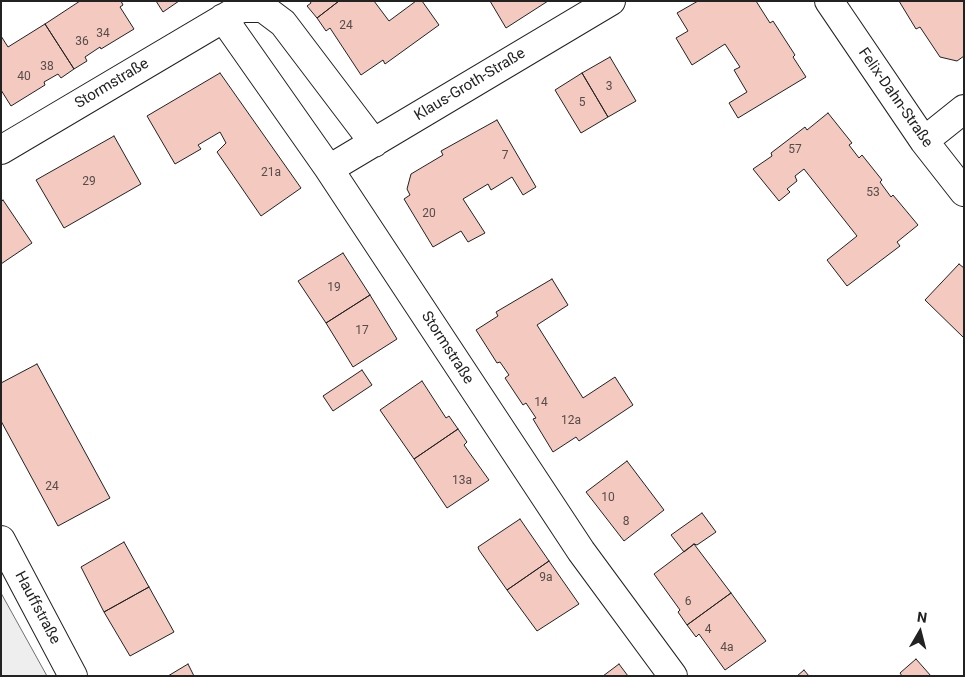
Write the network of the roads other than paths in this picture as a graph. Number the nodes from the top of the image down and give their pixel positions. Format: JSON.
{"nodes":[{"id":1,"x":611,"y":1,"type":"edge"},
{"id":2,"x":830,"y":1,"type":"edge"},
{"id":3,"x":223,"y":18,"type":"junction"},
{"id":4,"x":964,"y":109,"type":"edge"},
{"id":5,"x":924,"y":141,"type":"junction"},
{"id":6,"x":374,"y":143,"type":"junction"},
{"id":7,"x":1,"y":150,"type":"edge"},
{"id":8,"x":329,"y":169,"type":"junction"},
{"id":9,"x":964,"y":192,"type":"edge"},
{"id":10,"x":1,"y":540,"type":"edge"},
{"id":11,"x":74,"y":676,"type":"edge"},
{"id":12,"x":673,"y":676,"type":"edge"}],
"edges":[{"from":1,"to":6,"type":"street","name":"Klaus-Groth-Straße"},
{"from":2,"to":5,"type":"street","name":"Felix-Dahn-Straße"},
{"from":3,"to":6,"type":"street","name":"Stormstraße"},
{"from":3,"to":7,"type":"street","name":"Stormstraße"},
{"from":3,"to":8,"type":"street","name":"Stormstraße"},
{"from":4,"to":5,"type":"street"},
{"from":5,"to":9,"type":"street","name":"Felix-Dahn-Straße"},
{"from":6,"to":8,"type":"street","name":"Klaus-Groth-Straße"},
{"from":8,"to":12,"type":"street","name":"Stormstraße"},
{"from":10,"to":11,"type":"street","name":"Hauffstraße"}]}
